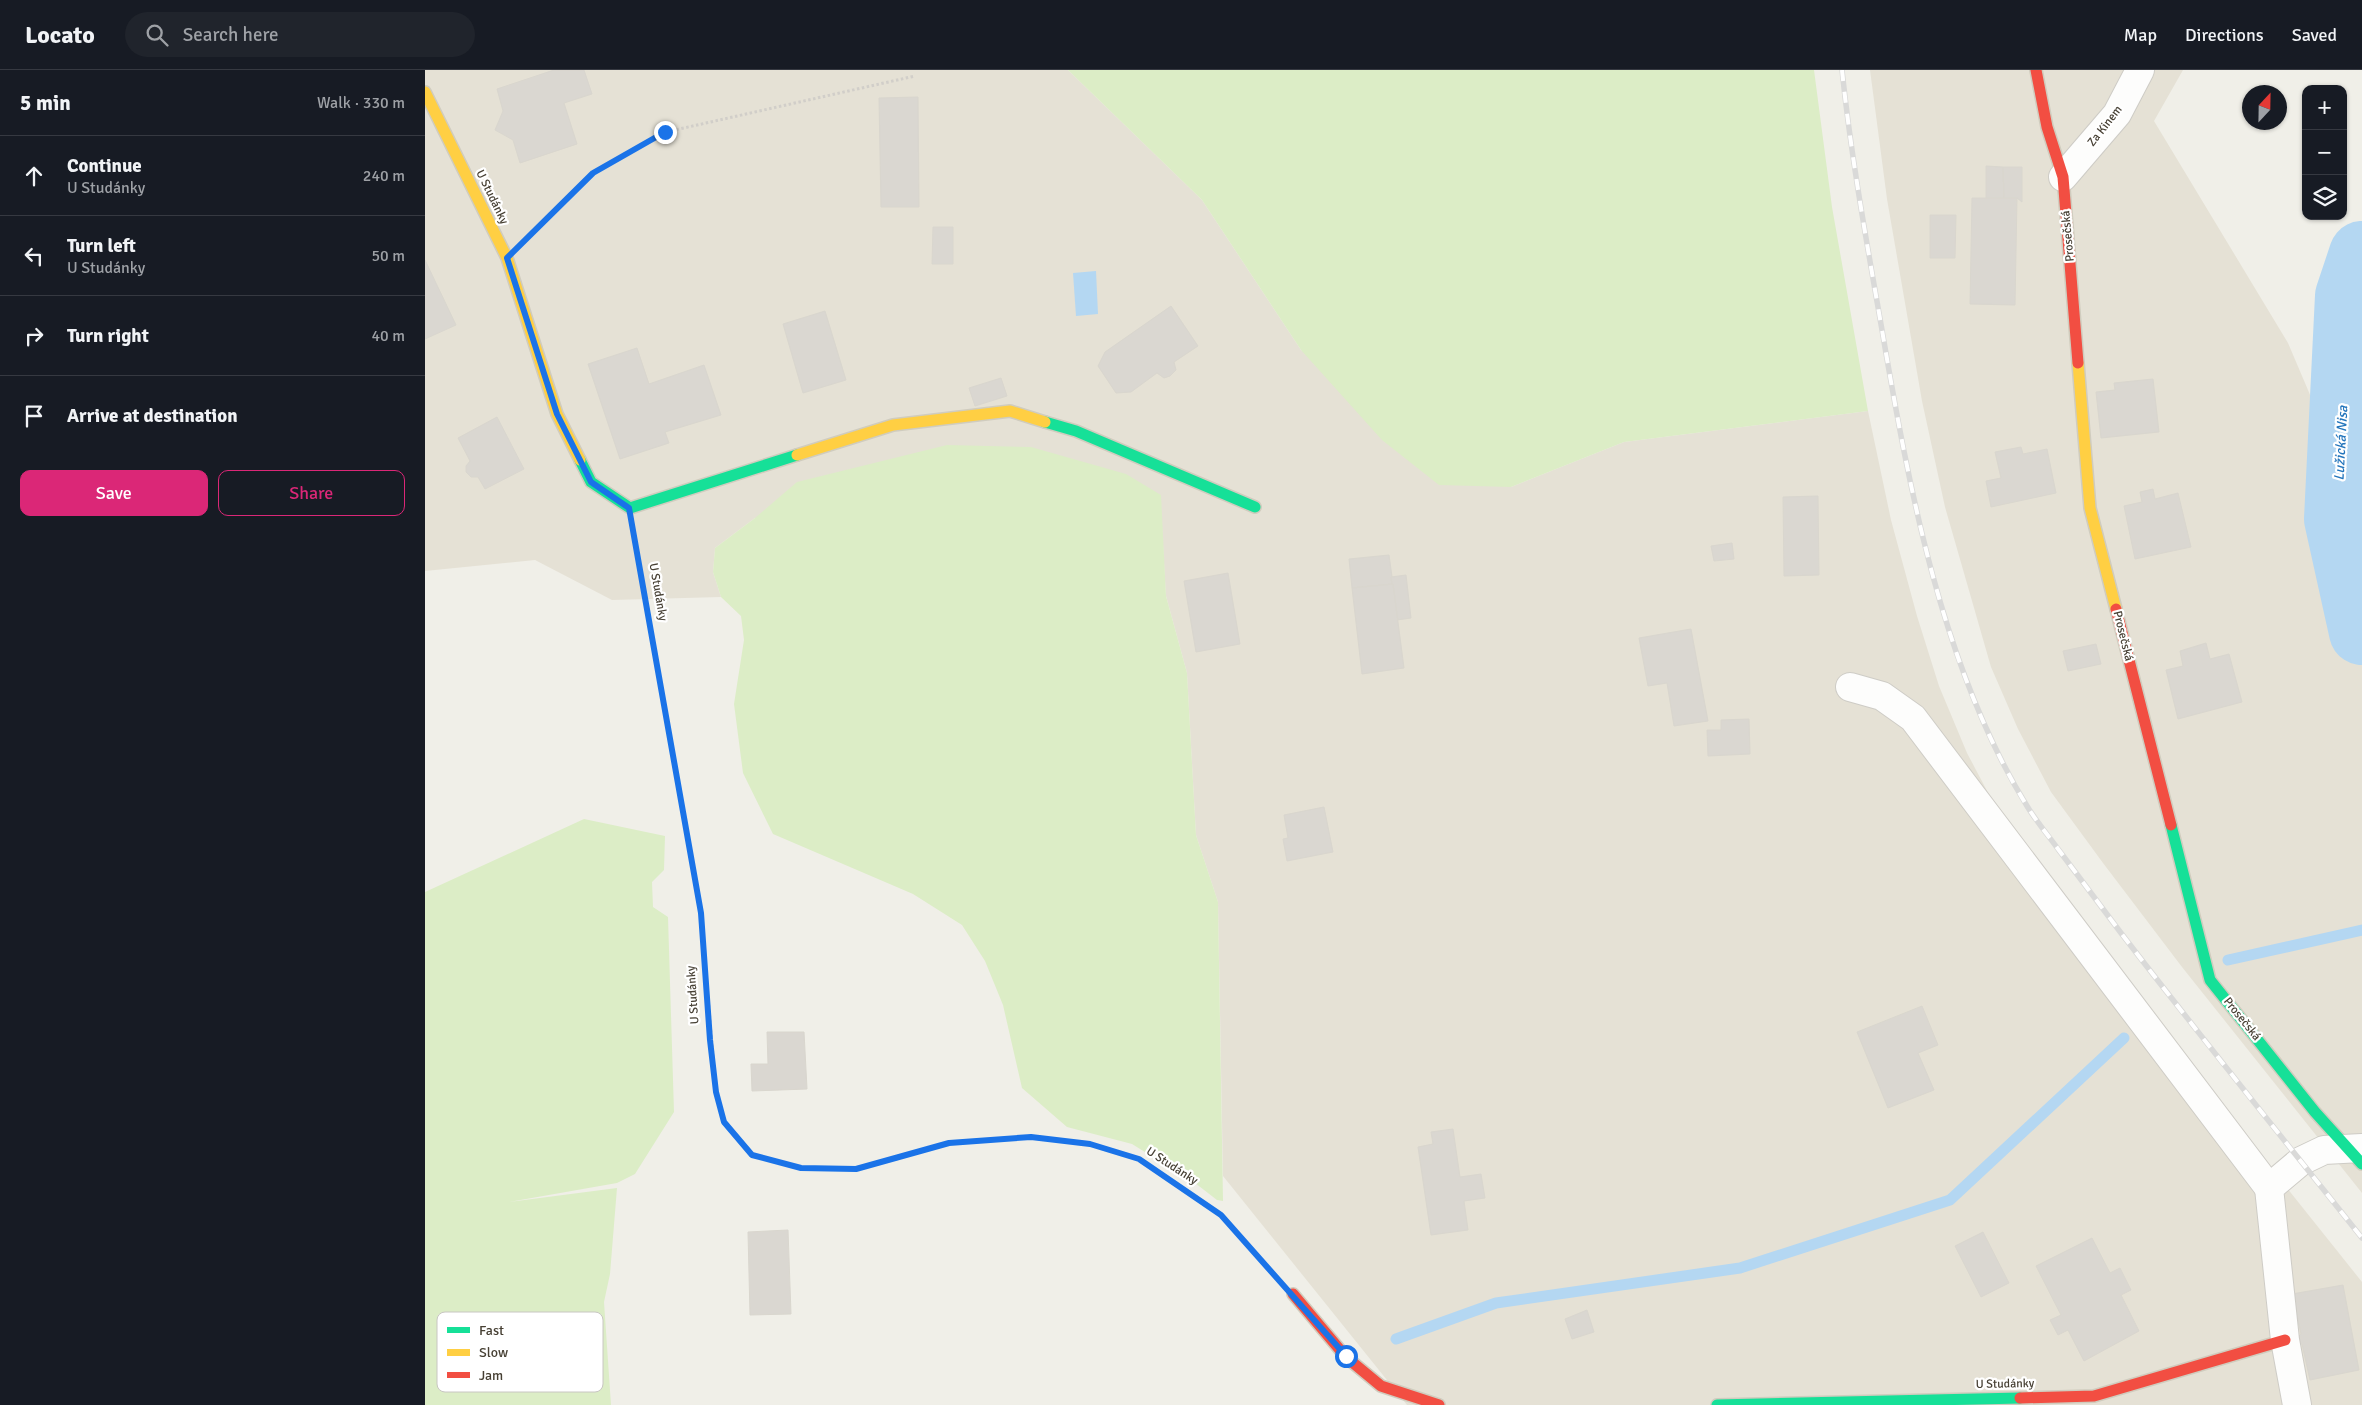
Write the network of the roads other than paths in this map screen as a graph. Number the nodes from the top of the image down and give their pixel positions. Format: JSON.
{"nodes":[{"id":1,"x":2036,"y":70,"type":"edge"},
{"id":2,"x":2140,"y":70,"type":"edge"},
{"id":3,"x":425,"y":92,"type":"edge"},
{"id":4,"x":2063,"y":177,"type":"junction"},
{"id":5,"x":1255,"y":507,"type":"dead end"},
{"id":6,"x":1850,"y":687,"type":"dead end"},
{"id":7,"x":2358,"y":1154,"type":"edge"},
{"id":8,"x":2269,"y":1188,"type":"junction"},
{"id":9,"x":1293,"y":1294,"type":"road end"},
{"id":10,"x":2285,"y":1340,"type":"junction"},
{"id":11,"x":1439,"y":1405,"type":"edge"},
{"id":12,"x":1717,"y":1405,"type":"edge"},
{"id":13,"x":2297,"y":1405,"type":"edge"}],
"edges":[{"from":1,"to":4,"type":"street","name":"Prosečská"},
{"from":2,"to":4,"type":"street","name":"Za Kinem"},
{"from":3,"to":5,"type":"street","name":"U Studánky"},
{"from":4,"to":7,"type":"street","name":"Prosečská"},
{"from":6,"to":8,"type":"street"},
{"from":7,"to":8,"type":"street","name":"Prosečská"},
{"from":8,"to":10,"type":"street"},
{"from":9,"to":11,"type":"street"},
{"from":10,"to":12,"type":"street","name":"U Studánky"},
{"from":10,"to":13,"type":"street"}]}
